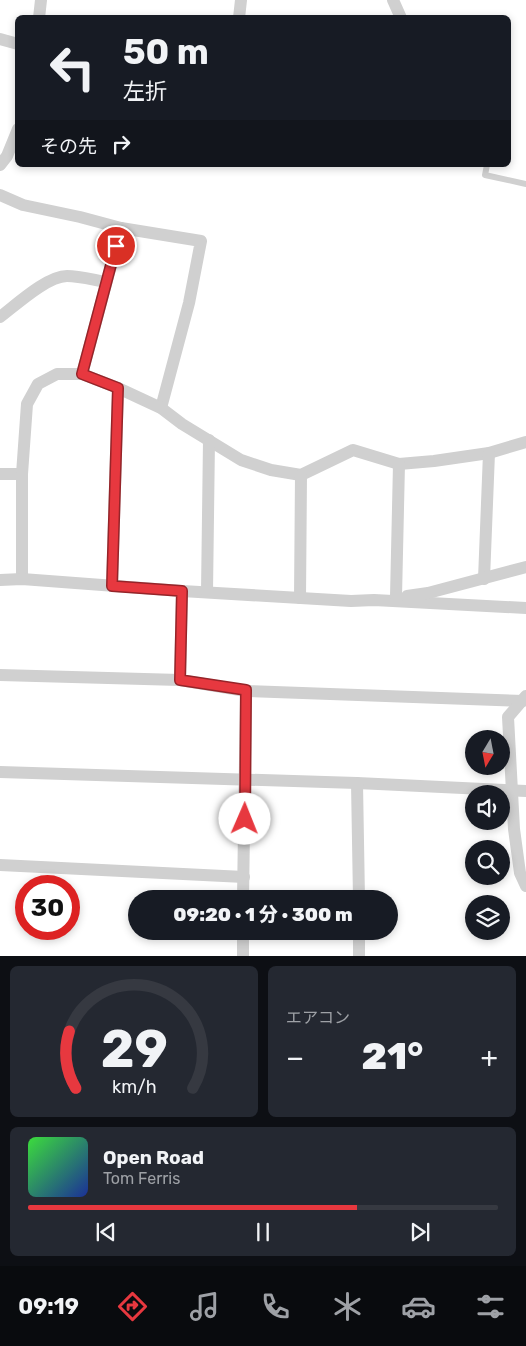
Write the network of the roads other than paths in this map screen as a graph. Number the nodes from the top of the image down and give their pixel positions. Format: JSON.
{"nodes":[{"id":1,"x":41,"y":0,"type":"edge"},
{"id":2,"x":241,"y":0,"type":"edge"},
{"id":3,"x":393,"y":0,"type":"edge"},
{"id":4,"x":39,"y":15,"type":"edge"},
{"id":5,"x":239,"y":15,"type":"edge"},
{"id":6,"x":400,"y":15,"type":"edge"},
{"id":7,"x":0,"y":38,"type":"edge"},
{"id":8,"x":15,"y":43,"type":"edge"},
{"id":9,"x":15,"y":136,"type":"edge"},
{"id":10,"x":0,"y":165,"type":"edge"},
{"id":11,"x":486,"y":167,"type":"edge"},
{"id":12,"x":526,"y":184,"type":"edge"},
{"id":13,"x":0,"y":196,"type":"edge"},
{"id":14,"x":121,"y":228,"type":"junction"},
{"id":15,"x":106,"y":282,"type":"junction"},
{"id":16,"x":0,"y":317,"type":"edge"},
{"id":17,"x":82,"y":374,"type":"junction"},
{"id":18,"x":118,"y":388,"type":"junction"},
{"id":19,"x":161,"y":408,"type":"junction"},
{"id":20,"x":210,"y":440,"type":"junction"},
{"id":21,"x":526,"y":442,"type":"edge"},
{"id":22,"x":489,"y":453,"type":"junction"},
{"id":23,"x":399,"y":464,"type":"junction"},
{"id":24,"x":0,"y":474,"type":"edge"},
{"id":25,"x":22,"y":474,"type":"junction"},
{"id":26,"x":301,"y":475,"type":"junction"},
{"id":27,"x":526,"y":567,"type":"edge"},
{"id":28,"x":22,"y":579,"type":"junction"},
{"id":29,"x":484,"y":579,"type":"junction"},
{"id":30,"x":0,"y":580,"type":"edge"},
{"id":31,"x":112,"y":586,"type":"junction"},
{"id":32,"x":182,"y":591,"type":"junction"},
{"id":33,"x":207,"y":592,"type":"junction"},
{"id":34,"x":396,"y":597,"type":"junction"},
{"id":35,"x":300,"y":598,"type":"junction"},
{"id":36,"x":374,"y":600,"type":"junction"},
{"id":37,"x":526,"y":608,"type":"edge"},
{"id":38,"x":0,"y":675,"type":"edge"},
{"id":39,"x":180,"y":680,"type":"junction"},
{"id":40,"x":246,"y":690,"type":"junction"},
{"id":41,"x":524,"y":698,"type":"edge"},
{"id":42,"x":0,"y":772,"type":"edge"},
{"id":43,"x":246,"y":780,"type":"junction"},
{"id":44,"x":357,"y":783,"type":"junction"},
{"id":45,"x":512,"y":791,"type":"junction"},
{"id":46,"x":526,"y":791,"type":"edge"},
{"id":47,"x":0,"y":865,"type":"edge"},
{"id":48,"x":244,"y":877,"type":"junction"},
{"id":49,"x":526,"y":886,"type":"edge"},
{"id":50,"x":244,"y":890,"type":"edge"},
{"id":51,"x":359,"y":890,"type":"edge"},
{"id":52,"x":243,"y":940,"type":"edge"},
{"id":53,"x":359,"y":940,"type":"edge"},
{"id":54,"x":242,"y":956,"type":"edge"},
{"id":55,"x":359,"y":956,"type":"edge"}],
"edges":[{"from":1,"to":4,"type":"street"},
{"from":2,"to":5,"type":"street"},
{"from":3,"to":6,"type":"street"},
{"from":7,"to":8,"type":"street"},
{"from":9,"to":10,"type":"street"},
{"from":11,"to":12,"type":"lane"},
{"from":13,"to":14,"type":"street"},
{"from":14,"to":15,"type":"street"},
{"from":14,"to":19,"type":"street"},
{"from":15,"to":16,"type":"street"},
{"from":15,"to":17,"type":"street"},
{"from":17,"to":18,"type":"street"},
{"from":17,"to":25,"type":"street"},
{"from":18,"to":19,"type":"street"},
{"from":18,"to":31,"type":"street"},
{"from":19,"to":20,"type":"street"},
{"from":20,"to":26,"type":"street"},
{"from":20,"to":33,"type":"street"},
{"from":21,"to":22,"type":"street"},
{"from":22,"to":23,"type":"street"},
{"from":22,"to":29,"type":"street"},
{"from":23,"to":26,"type":"street"},
{"from":23,"to":34,"type":"street"},
{"from":24,"to":25,"type":"street"},
{"from":25,"to":28,"type":"street"},
{"from":26,"to":35,"type":"street"},
{"from":27,"to":29,"type":"street"},
{"from":28,"to":30,"type":"street"},
{"from":28,"to":31,"type":"street"},
{"from":29,"to":34,"type":"street"},
{"from":31,"to":32,"type":"street"},
{"from":32,"to":33,"type":"street"},
{"from":32,"to":39,"type":"street"},
{"from":33,"to":35,"type":"street"},
{"from":34,"to":36,"type":"street"},
{"from":35,"to":36,"type":"street"},
{"from":36,"to":37,"type":"street"},
{"from":38,"to":39,"type":"street"},
{"from":39,"to":40,"type":"street"},
{"from":40,"to":41,"type":"street"},
{"from":40,"to":43,"type":"street"},
{"from":41,"to":45,"type":"street"},
{"from":42,"to":43,"type":"street"},
{"from":43,"to":44,"type":"street"},
{"from":43,"to":48,"type":"street"},
{"from":44,"to":45,"type":"street"},
{"from":44,"to":51,"type":"street"},
{"from":45,"to":46,"type":"street"},
{"from":45,"to":49,"type":"street"},
{"from":47,"to":48,"type":"street"},
{"from":48,"to":50,"type":"street"},
{"from":52,"to":54,"type":"street"},
{"from":53,"to":55,"type":"street"}]}
